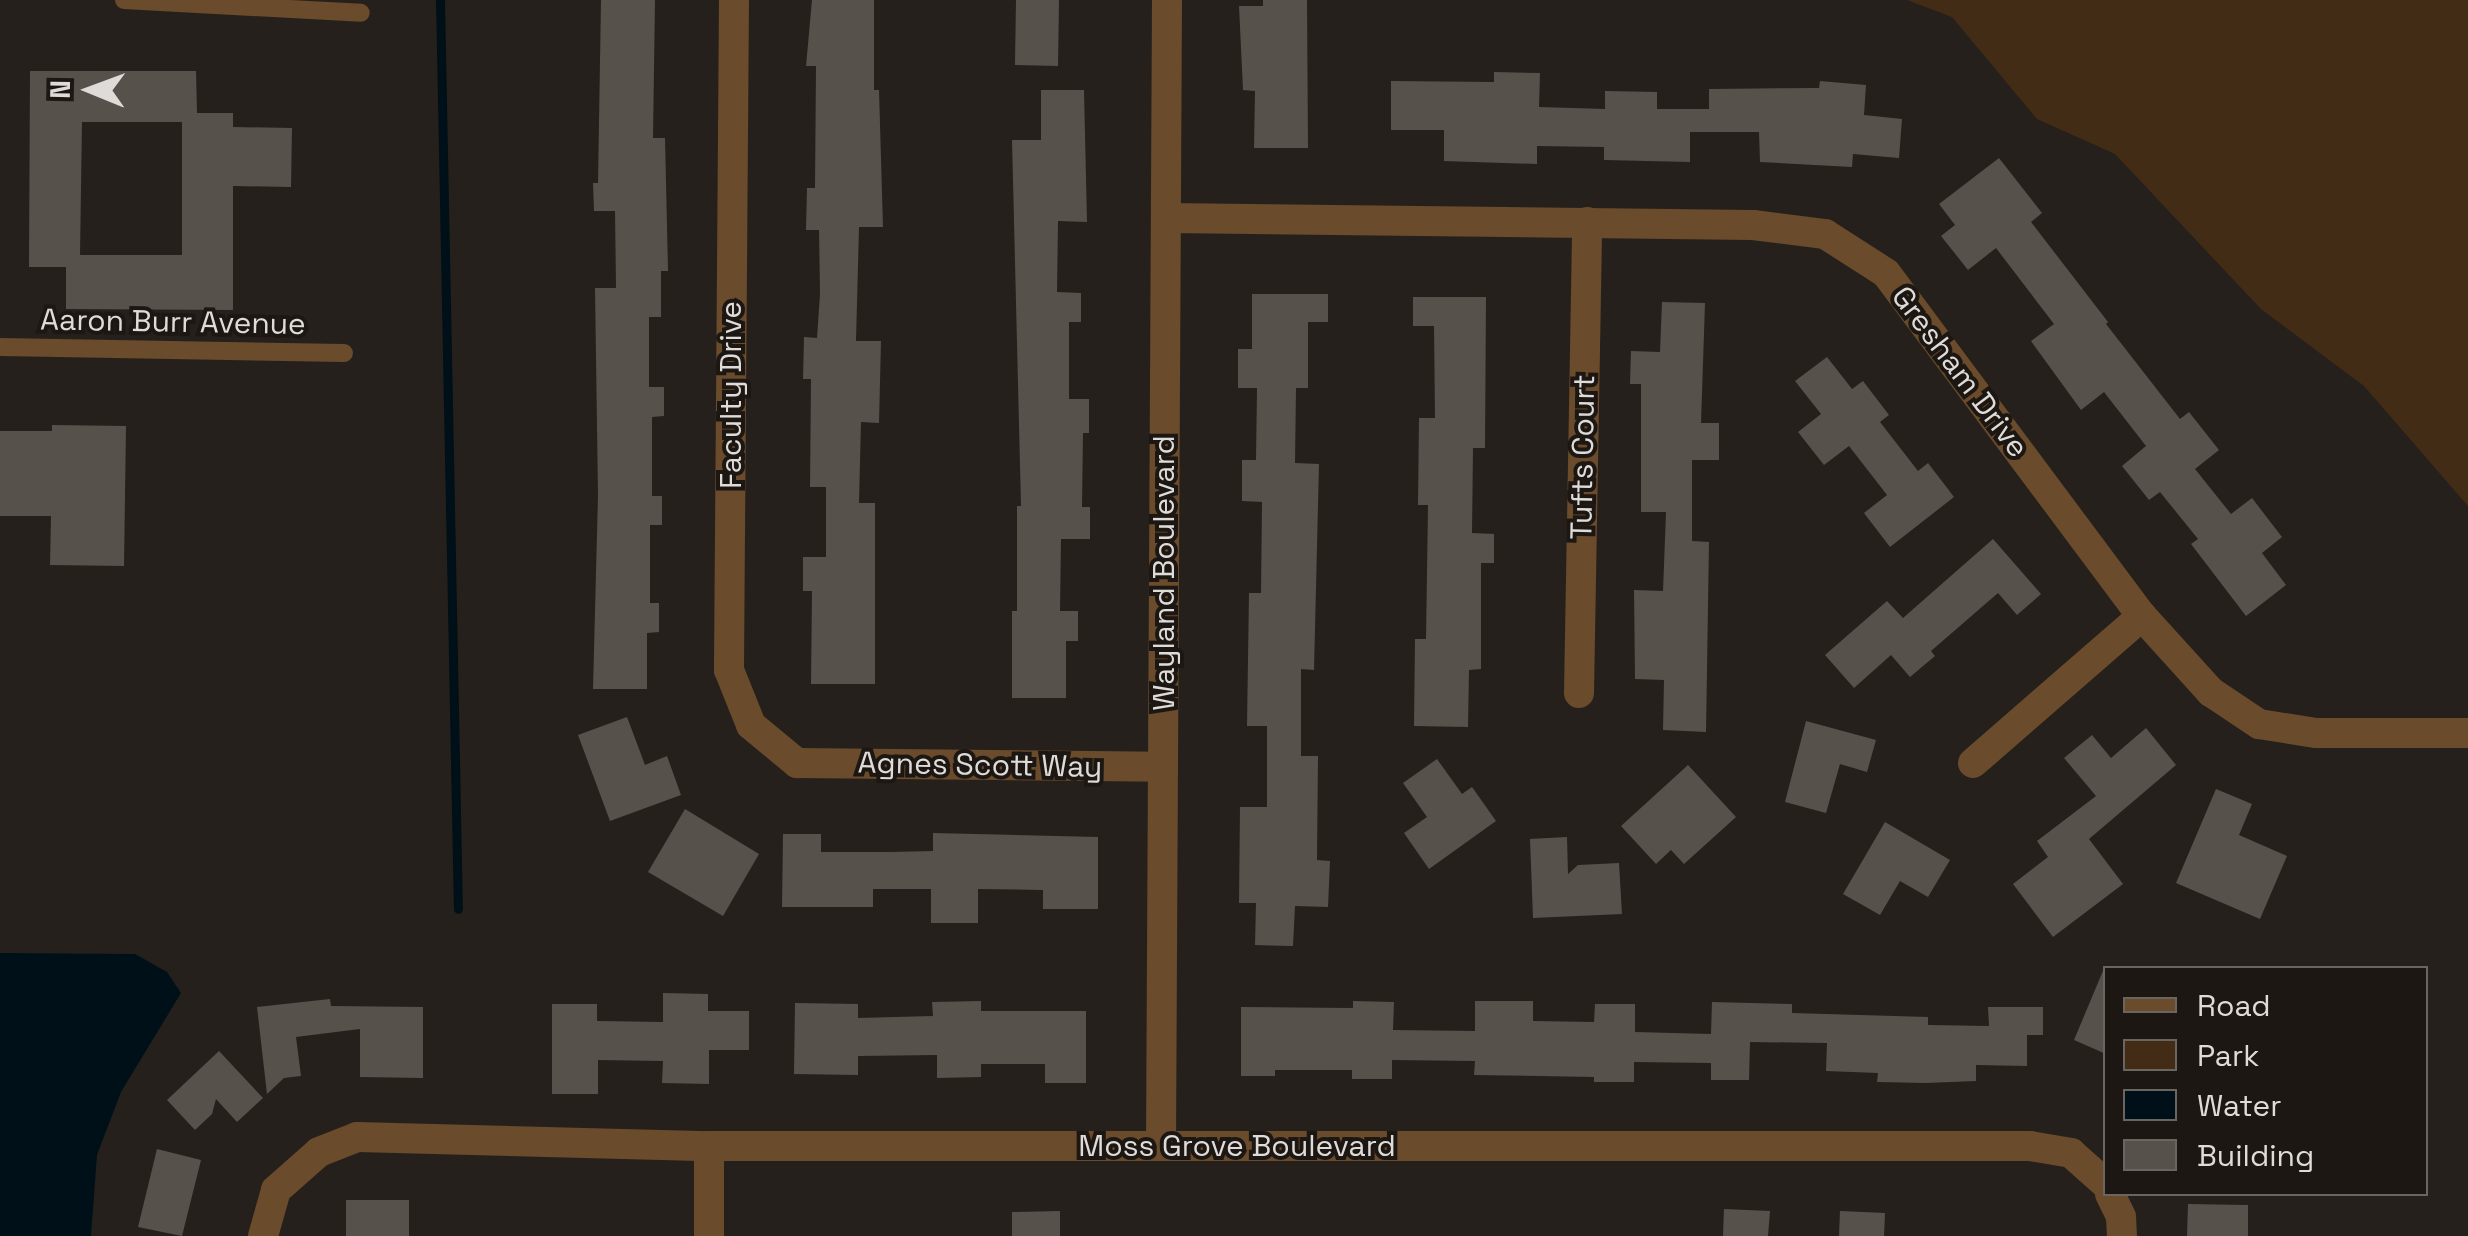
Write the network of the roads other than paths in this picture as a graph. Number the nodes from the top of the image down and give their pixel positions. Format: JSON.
{"nodes":[{"id":1,"x":124,"y":0,"type":"edge"},
{"id":2,"x":734,"y":0,"type":"edge"},
{"id":3,"x":1168,"y":0,"type":"edge"},
{"id":4,"x":361,"y":13,"type":"dead end"},
{"id":5,"x":1166,"y":218,"type":"junction"},
{"id":6,"x":1587,"y":222,"type":"junction"},
{"id":7,"x":0,"y":347,"type":"edge"},
{"id":8,"x":344,"y":353,"type":"dead end"},
{"id":9,"x":2142,"y":616,"type":"junction"},
{"id":10,"x":1578,"y":693,"type":"dead end"},
{"id":11,"x":2468,"y":734,"type":"edge"},
{"id":12,"x":1973,"y":762,"type":"dead end"},
{"id":13,"x":797,"y":763,"type":"joint"},
{"id":14,"x":1164,"y":767,"type":"junction"},
{"id":15,"x":709,"y":1146,"type":"junction"},
{"id":16,"x":1162,"y":1146,"type":"junction"},
{"id":17,"x":2103,"y":1181,"type":"edge"},
{"id":18,"x":2111,"y":1196,"type":"edge"},
{"id":19,"x":264,"y":1236,"type":"edge"},
{"id":20,"x":709,"y":1236,"type":"edge"},
{"id":21,"x":2122,"y":1236,"type":"edge"}],
"edges":[{"from":1,"to":4,"type":"lane"},
{"from":2,"to":13,"type":"street","name":"Faculty Drive"},
{"from":3,"to":5,"type":"street","name":"Wayland Boulevard"},
{"from":5,"to":6,"type":"street","name":"Gresham Drive"},
{"from":5,"to":14,"type":"street","name":"Wayland Boulevard"},
{"from":6,"to":9,"type":"street","name":"Gresham Drive"},
{"from":6,"to":10,"type":"street","name":"Tufts Court"},
{"from":7,"to":8,"type":"lane","name":"Aaron Burr Avenue"},
{"from":9,"to":11,"type":"street","name":"Gresham Drive"},
{"from":9,"to":12,"type":"street"},
{"from":13,"to":14,"type":"street","name":"Agnes Scott Way"},
{"from":14,"to":16,"type":"street","name":"Wayland Boulevard"},
{"from":15,"to":16,"type":"street","name":"Moss Grove Boulevard"},
{"from":15,"to":19,"type":"street","name":"Moss Grove Boulevard"},
{"from":15,"to":20,"type":"street"},
{"from":16,"to":17,"type":"street","name":"Moss Grove Boulevard"},
{"from":18,"to":21,"type":"street"}]}
